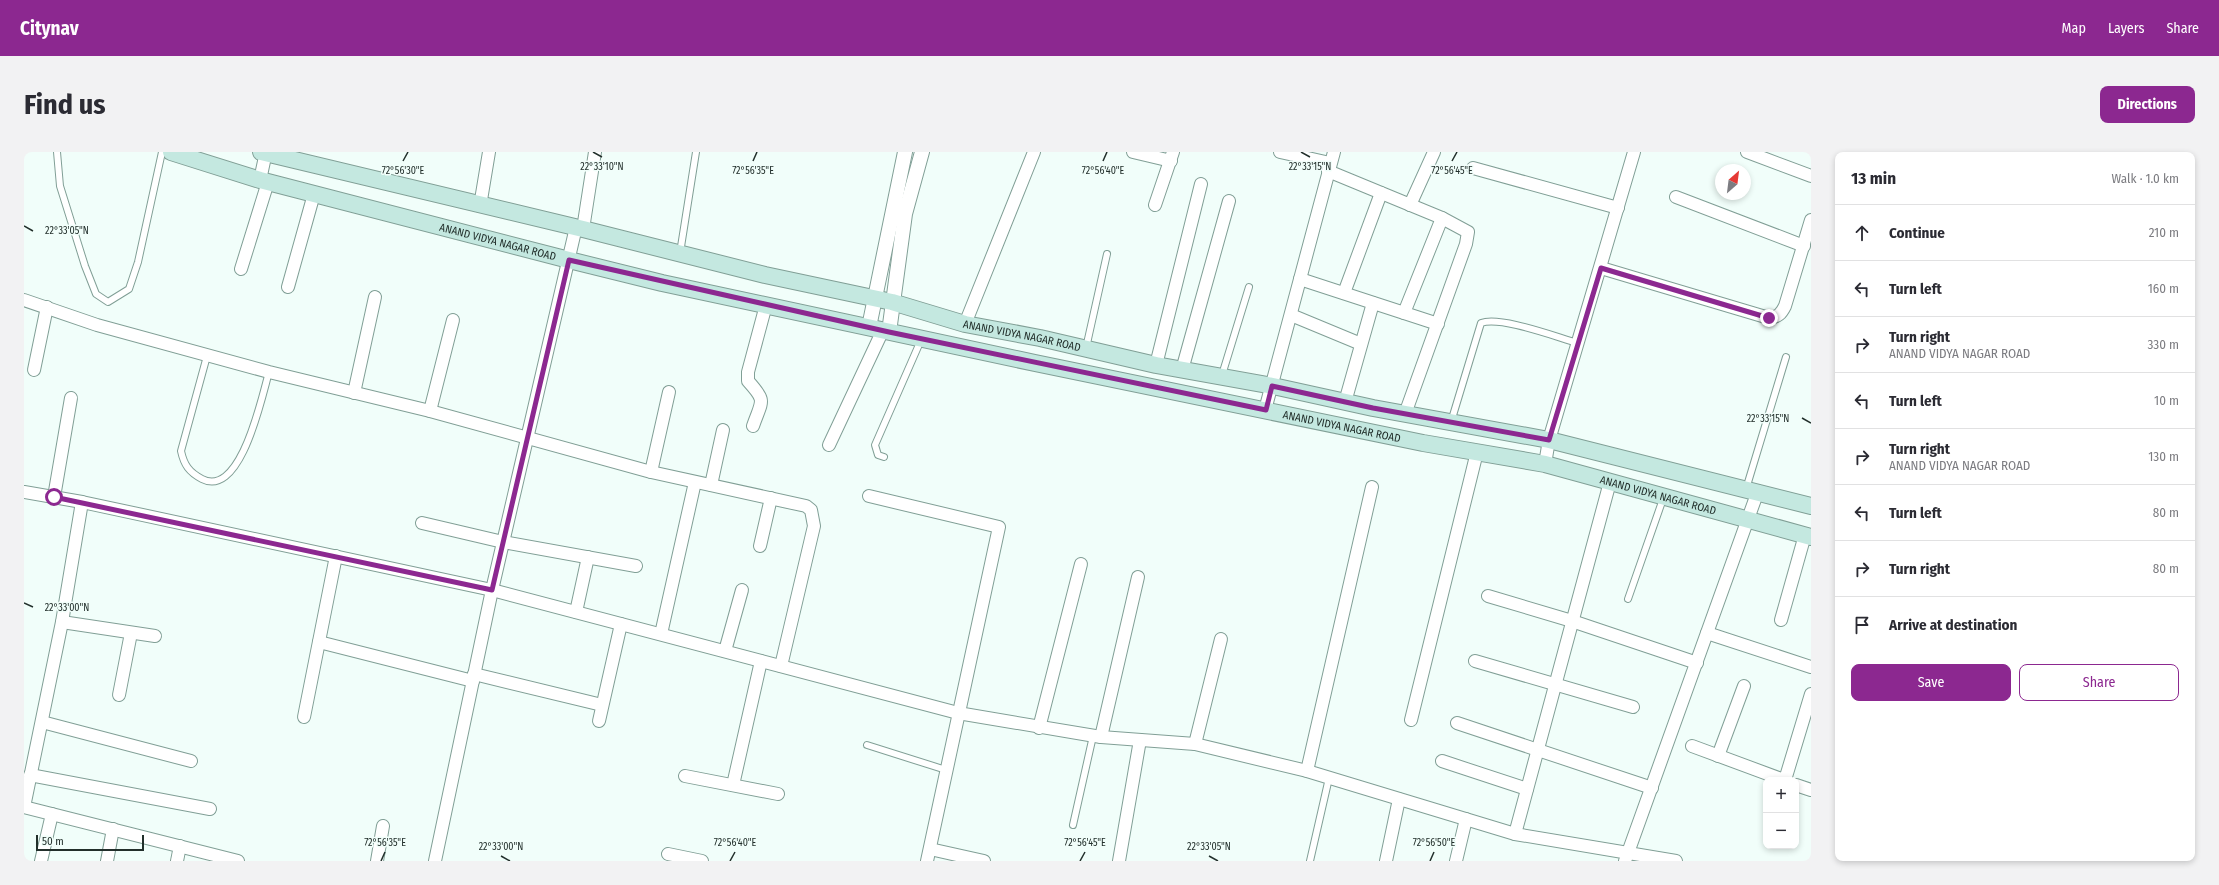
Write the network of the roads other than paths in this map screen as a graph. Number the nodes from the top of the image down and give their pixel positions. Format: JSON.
{"nodes":[{"id":1,"x":57,"y":152,"type":"edge"},
{"id":2,"x":162,"y":152,"type":"edge"},
{"id":3,"x":171,"y":152,"type":"edge"},
{"id":4,"x":264,"y":152,"type":"edge"},
{"id":5,"x":489,"y":152,"type":"edge"},
{"id":6,"x":595,"y":152,"type":"edge"},
{"id":7,"x":696,"y":152,"type":"edge"},
{"id":8,"x":905,"y":152,"type":"edge"},
{"id":9,"x":920,"y":152,"type":"edge"},
{"id":10,"x":1034,"y":152,"type":"edge"},
{"id":11,"x":1133,"y":152,"type":"edge"},
{"id":12,"x":1280,"y":152,"type":"edge"},
{"id":13,"x":1434,"y":152,"type":"edge"},
{"id":14,"x":1634,"y":152,"type":"edge"},
{"id":15,"x":1747,"y":152,"type":"edge"},
{"id":16,"x":1172,"y":157,"type":"edge"},
{"id":17,"x":1331,"y":162,"type":"edge"},
{"id":18,"x":1473,"y":168,"type":"dead end"},
{"id":19,"x":1811,"y":176,"type":"edge"},
{"id":20,"x":264,"y":181,"type":"junction"},
{"id":21,"x":1201,"y":184,"type":"dead end"},
{"id":22,"x":1381,"y":193,"type":"junction"},
{"id":23,"x":314,"y":194,"type":"junction"},
{"id":24,"x":1676,"y":198,"type":"dead end"},
{"id":25,"x":1230,"y":201,"type":"dead end"},
{"id":26,"x":1154,"y":205,"type":"dead end"},
{"id":27,"x":1410,"y":205,"type":"junction"},
{"id":28,"x":480,"y":206,"type":"junction"},
{"id":29,"x":1618,"y":208,"type":"junction"},
{"id":30,"x":1442,"y":218,"type":"junction"},
{"id":31,"x":1811,"y":220,"type":"edge"},
{"id":32,"x":580,"y":228,"type":"junction"},
{"id":33,"x":1804,"y":246,"type":"junction"},
{"id":34,"x":680,"y":253,"type":"junction"},
{"id":35,"x":1106,"y":254,"type":"dead end"},
{"id":36,"x":569,"y":260,"type":"junction"},
{"id":37,"x":1601,"y":268,"type":"junction"},
{"id":38,"x":241,"y":269,"type":"dead end"},
{"id":39,"x":1300,"y":279,"type":"junction"},
{"id":40,"x":288,"y":287,"type":"dead end"},
{"id":41,"x":1249,"y":287,"type":"dead end"},
{"id":42,"x":1344,"y":294,"type":"junction"},
{"id":43,"x":375,"y":297,"type":"dead end"},
{"id":44,"x":876,"y":299,"type":"junction"},
{"id":45,"x":24,"y":300,"type":"edge"},
{"id":46,"x":892,"y":302,"type":"junction"},
{"id":47,"x":1373,"y":303,"type":"junction"},
{"id":48,"x":766,"y":305,"type":"junction"},
{"id":49,"x":47,"y":307,"type":"junction"},
{"id":50,"x":1404,"y":313,"type":"junction"},
{"id":51,"x":1291,"y":315,"type":"junction"},
{"id":52,"x":453,"y":320,"type":"dead end"},
{"id":53,"x":965,"y":324,"type":"junction"},
{"id":54,"x":1438,"y":324,"type":"junction"},
{"id":55,"x":880,"y":330,"type":"junction"},
{"id":56,"x":922,"y":338,"type":"junction"},
{"id":57,"x":1578,"y":343,"type":"junction"},
{"id":58,"x":1361,"y":344,"type":"junction"},
{"id":59,"x":1086,"y":349,"type":"junction"},
{"id":60,"x":207,"y":356,"type":"junction"},
{"id":61,"x":1786,"y":357,"type":"dead end"},
{"id":62,"x":1156,"y":365,"type":"junction"},
{"id":63,"x":34,"y":370,"type":"dead end"},
{"id":64,"x":1182,"y":370,"type":"junction"},
{"id":65,"x":269,"y":372,"type":"junction"},
{"id":66,"x":1222,"y":377,"type":"junction"},
{"id":67,"x":1272,"y":386,"type":"junction"},
{"id":68,"x":669,"y":392,"type":"dead end"},
{"id":69,"x":354,"y":393,"type":"junction"},
{"id":70,"x":72,"y":398,"type":"dead end"},
{"id":71,"x":1345,"y":402,"type":"junction"},
{"id":72,"x":1266,"y":410,"type":"junction"},
{"id":73,"x":430,"y":411,"type":"junction"},
{"id":74,"x":1405,"y":414,"type":"junction"},
{"id":75,"x":1451,"y":422,"type":"junction"},
{"id":76,"x":753,"y":426,"type":"dead end"},
{"id":77,"x":723,"y":430,"type":"dead end"},
{"id":78,"x":528,"y":437,"type":"junction"},
{"id":79,"x":1549,"y":440,"type":"junction"},
{"id":80,"x":829,"y":445,"type":"dead end"},
{"id":81,"x":1477,"y":452,"type":"junction"},
{"id":82,"x":884,"y":457,"type":"dead end"},
{"id":83,"x":1545,"y":464,"type":"junction"},
{"id":84,"x":651,"y":472,"type":"junction"},
{"id":85,"x":695,"y":482,"type":"junction"},
{"id":86,"x":1610,"y":482,"type":"junction"},
{"id":87,"x":711,"y":485,"type":"junction"},
{"id":88,"x":1372,"y":487,"type":"dead end"},
{"id":89,"x":1752,"y":490,"type":"junction"},
{"id":90,"x":24,"y":492,"type":"edge"},
{"id":91,"x":869,"y":496,"type":"dead end"},
{"id":92,"x":1664,"y":496,"type":"junction"},
{"id":93,"x":54,"y":497,"type":"junction"},
{"id":94,"x":770,"y":498,"type":"junction"},
{"id":95,"x":82,"y":502,"type":"junction"},
{"id":96,"x":1811,"y":506,"type":"edge"},
{"id":97,"x":1748,"y":519,"type":"junction"},
{"id":98,"x":422,"y":523,"type":"dead end"},
{"id":99,"x":1808,"y":536,"type":"edge"},
{"id":100,"x":503,"y":542,"type":"junction"},
{"id":101,"x":760,"y":546,"type":"dead end"},
{"id":102,"x":336,"y":556,"type":"junction"},
{"id":103,"x":588,"y":557,"type":"junction"},
{"id":104,"x":1081,"y":564,"type":"dead end"},
{"id":105,"x":636,"y":566,"type":"dead end"},
{"id":106,"x":1138,"y":577,"type":"dead end"},
{"id":107,"x":492,"y":590,"type":"junction"},
{"id":108,"x":742,"y":590,"type":"dead end"},
{"id":109,"x":1488,"y":596,"type":"dead end"},
{"id":110,"x":1628,"y":598,"type":"dead end"},
{"id":111,"x":576,"y":612,"type":"junction"},
{"id":112,"x":1781,"y":620,"type":"dead end"},
{"id":113,"x":1572,"y":621,"type":"junction"},
{"id":114,"x":62,"y":622,"type":"junction"},
{"id":115,"x":621,"y":624,"type":"junction"},
{"id":116,"x":131,"y":633,"type":"junction"},
{"id":117,"x":1707,"y":633,"type":"junction"},
{"id":118,"x":661,"y":634,"type":"junction"},
{"id":119,"x":155,"y":636,"type":"dead end"},
{"id":120,"x":1221,"y":639,"type":"dead end"},
{"id":121,"x":319,"y":642,"type":"junction"},
{"id":122,"x":725,"y":651,"type":"junction"},
{"id":123,"x":761,"y":661,"type":"junction"},
{"id":124,"x":1475,"y":661,"type":"dead end"},
{"id":125,"x":1697,"y":663,"type":"junction"},
{"id":126,"x":781,"y":666,"type":"junction"},
{"id":127,"x":1811,"y":667,"type":"edge"},
{"id":128,"x":474,"y":678,"type":"junction"},
{"id":129,"x":1555,"y":686,"type":"junction"},
{"id":130,"x":1744,"y":686,"type":"dead end"},
{"id":131,"x":1811,"y":694,"type":"edge"},
{"id":132,"x":119,"y":695,"type":"dead end"},
{"id":133,"x":602,"y":704,"type":"junction"},
{"id":134,"x":1633,"y":707,"type":"dead end"},
{"id":135,"x":958,"y":713,"type":"junction"},
{"id":136,"x":304,"y":717,"type":"dead end"},
{"id":137,"x":1411,"y":720,"type":"dead end"},
{"id":138,"x":598,"y":721,"type":"dead end"},
{"id":139,"x":42,"y":722,"type":"junction"},
{"id":140,"x":1457,"y":723,"type":"dead end"},
{"id":141,"x":1038,"y":728,"type":"junction"},
{"id":142,"x":1097,"y":736,"type":"junction"},
{"id":143,"x":1140,"y":740,"type":"junction"},
{"id":144,"x":1195,"y":744,"type":"junction"},
{"id":145,"x":866,"y":745,"type":"dead end"},
{"id":146,"x":1692,"y":746,"type":"dead end"},
{"id":147,"x":1537,"y":752,"type":"junction"},
{"id":148,"x":1718,"y":756,"type":"junction"},
{"id":149,"x":191,"y":761,"type":"dead end"},
{"id":150,"x":1442,"y":761,"type":"dead end"},
{"id":151,"x":946,"y":770,"type":"junction"},
{"id":152,"x":1307,"y":771,"type":"junction"},
{"id":153,"x":30,"y":775,"type":"junction"},
{"id":154,"x":685,"y":776,"type":"dead end"},
{"id":155,"x":1776,"y":777,"type":"edge"},
{"id":156,"x":1785,"y":777,"type":"edge"},
{"id":157,"x":1329,"y":778,"type":"junction"},
{"id":158,"x":733,"y":785,"type":"junction"},
{"id":159,"x":1799,"y":786,"type":"edge"},
{"id":160,"x":1652,"y":788,"type":"junction"},
{"id":161,"x":1527,"y":789,"type":"junction"},
{"id":162,"x":1811,"y":790,"type":"edge"},
{"id":163,"x":778,"y":794,"type":"dead end"},
{"id":164,"x":1399,"y":799,"type":"junction"},
{"id":165,"x":210,"y":809,"type":"dead end"},
{"id":166,"x":52,"y":814,"type":"junction"},
{"id":167,"x":1466,"y":819,"type":"junction"},
{"id":168,"x":1073,"y":825,"type":"dead end"},
{"id":169,"x":383,"y":826,"type":"dead end"},
{"id":170,"x":113,"y":829,"type":"junction"},
{"id":171,"x":1515,"y":834,"type":"junction"},
{"id":172,"x":180,"y":846,"type":"junction"},
{"id":173,"x":930,"y":849,"type":"junction"},
{"id":174,"x":668,"y":854,"type":"dead end"},
{"id":175,"x":1627,"y":857,"type":"edge"},
{"id":176,"x":438,"y":860,"type":"edge"},
{"id":177,"x":41,"y":861,"type":"edge"},
{"id":178,"x":108,"y":861,"type":"edge"},
{"id":179,"x":177,"y":861,"type":"edge"},
{"id":180,"x":238,"y":861,"type":"edge"},
{"id":181,"x":377,"y":861,"type":"edge"},
{"id":182,"x":701,"y":861,"type":"edge"},
{"id":183,"x":928,"y":861,"type":"edge"},
{"id":184,"x":984,"y":861,"type":"edge"},
{"id":185,"x":1119,"y":861,"type":"edge"},
{"id":186,"x":1310,"y":861,"type":"edge"},
{"id":187,"x":1386,"y":861,"type":"edge"},
{"id":188,"x":1456,"y":861,"type":"edge"},
{"id":189,"x":1676,"y":861,"type":"edge"}],
"edges":[{"from":1,"to":2,"type":"lane"},
{"from":3,"to":20,"type":"main road","name":"ANAND VIDYA NAGAR ROAD"},
{"from":4,"to":20,"type":"street"},
{"from":4,"to":28,"type":"main road","name":"ANAND VIDYA NAGAR ROAD"},
{"from":5,"to":28,"type":"street"},
{"from":6,"to":32,"type":"street"},
{"from":7,"to":34,"type":"lane"},
{"from":8,"to":44,"type":"street"},
{"from":9,"to":46,"type":"street"},
{"from":10,"to":53,"type":"street"},
{"from":11,"to":16,"type":"street"},
{"from":12,"to":17,"type":"street"},
{"from":13,"to":27,"type":"street"},
{"from":14,"to":29,"type":"street"},
{"from":15,"to":19,"type":"street"},
{"from":16,"to":26,"type":"street"},
{"from":17,"to":22,"type":"street"},
{"from":17,"to":39,"type":"street"},
{"from":18,"to":29,"type":"street"},
{"from":20,"to":23,"type":"main road","name":"ANAND VIDYA NAGAR ROAD"},
{"from":20,"to":38,"type":"street"},
{"from":21,"to":62,"type":"street"},
{"from":22,"to":27,"type":"street"},
{"from":22,"to":42,"type":"street"},
{"from":23,"to":36,"type":"main road","name":"ANAND VIDYA NAGAR ROAD"},
{"from":23,"to":40,"type":"street"},
{"from":24,"to":33,"type":"street"},
{"from":25,"to":64,"type":"street"},
{"from":27,"to":30,"type":"street"},
{"from":28,"to":32,"type":"main road","name":"ANAND VIDYA NAGAR ROAD"},
{"from":29,"to":37,"type":"street"},
{"from":30,"to":50,"type":"street"},
{"from":30,"to":54,"type":"street"},
{"from":31,"to":33,"type":"street"},
{"from":32,"to":34,"type":"main road","name":"ANAND VIDYA NAGAR ROAD"},
{"from":32,"to":36,"type":"street"},
{"from":33,"to":37,"type":"street"},
{"from":34,"to":44,"type":"main road","name":"ANAND VIDYA NAGAR ROAD"},
{"from":35,"to":59,"type":"lane"},
{"from":36,"to":48,"type":"main road","name":"ANAND VIDYA NAGAR ROAD"},
{"from":36,"to":78,"type":"street"},
{"from":37,"to":57,"type":"street"},
{"from":39,"to":42,"type":"street"},
{"from":39,"to":51,"type":"street"},
{"from":41,"to":66,"type":"lane"},
{"from":42,"to":47,"type":"street"},
{"from":43,"to":69,"type":"street"},
{"from":44,"to":46,"type":"main road","name":"ANAND VIDYA NAGAR ROAD"},
{"from":44,"to":55,"type":"street"},
{"from":45,"to":49,"type":"street"},
{"from":46,"to":53,"type":"main road","name":"ANAND VIDYA NAGAR ROAD"},
{"from":46,"to":55,"type":"street"},
{"from":47,"to":50,"type":"street"},
{"from":47,"to":58,"type":"street"},
{"from":48,"to":55,"type":"main road","name":"ANAND VIDYA NAGAR ROAD"},
{"from":48,"to":76,"type":"street"},
{"from":49,"to":60,"type":"street"},
{"from":49,"to":63,"type":"street"},
{"from":50,"to":54,"type":"street"},
{"from":51,"to":58,"type":"street"},
{"from":51,"to":67,"type":"street"},
{"from":52,"to":73,"type":"street"},
{"from":53,"to":59,"type":"main road","name":"ANAND VIDYA NAGAR ROAD"},
{"from":54,"to":74,"type":"street"},
{"from":55,"to":56,"type":"main road","name":"ANAND VIDYA NAGAR ROAD"},
{"from":55,"to":80,"type":"street"},
{"from":56,"to":72,"type":"main road","name":"ANAND VIDYA NAGAR ROAD"},
{"from":56,"to":82,"type":"lane"},
{"from":57,"to":75,"type":"lane"},
{"from":57,"to":79,"type":"street"},
{"from":58,"to":71,"type":"street"},
{"from":59,"to":62,"type":"main road","name":"ANAND VIDYA NAGAR ROAD"},
{"from":60,"to":65,"type":"street"},
{"from":60,"to":65,"type":"lane"},
{"from":61,"to":89,"type":"lane"},
{"from":62,"to":64,"type":"main road","name":"ANAND VIDYA NAGAR ROAD"},
{"from":64,"to":66,"type":"main road","name":"ANAND VIDYA NAGAR ROAD"},
{"from":65,"to":69,"type":"street"},
{"from":66,"to":67,"type":"main road","name":"ANAND VIDYA NAGAR ROAD"},
{"from":67,"to":71,"type":"main road","name":"ANAND VIDYA NAGAR ROAD"},
{"from":67,"to":72,"type":"street"},
{"from":68,"to":84,"type":"street"},
{"from":69,"to":73,"type":"street"},
{"from":70,"to":93,"type":"street"},
{"from":71,"to":74,"type":"main road","name":"ANAND VIDYA NAGAR ROAD"},
{"from":72,"to":81,"type":"main road","name":"ANAND VIDYA NAGAR ROAD"},
{"from":73,"to":78,"type":"street"},
{"from":74,"to":75,"type":"main road","name":"ANAND VIDYA NAGAR ROAD"},
{"from":75,"to":79,"type":"main road","name":"ANAND VIDYA NAGAR ROAD"},
{"from":77,"to":87,"type":"street"},
{"from":78,"to":84,"type":"street"},
{"from":78,"to":100,"type":"street"},
{"from":79,"to":83,"type":"street"},
{"from":79,"to":89,"type":"main road","name":"ANAND VIDYA NAGAR ROAD"},
{"from":81,"to":83,"type":"main road","name":"ANAND VIDYA NAGAR ROAD"},
{"from":81,"to":137,"type":"street"},
{"from":83,"to":86,"type":"main road","name":"ANAND VIDYA NAGAR ROAD"},
{"from":84,"to":85,"type":"street"},
{"from":85,"to":87,"type":"street"},
{"from":85,"to":118,"type":"street"},
{"from":86,"to":92,"type":"main road","name":"ANAND VIDYA NAGAR ROAD"},
{"from":86,"to":113,"type":"street"},
{"from":87,"to":94,"type":"street"},
{"from":88,"to":152,"type":"street"},
{"from":89,"to":96,"type":"main road","name":"ANAND VIDYA NAGAR ROAD"},
{"from":89,"to":97,"type":"street"},
{"from":90,"to":93,"type":"street"},
{"from":91,"to":135,"type":"street"},
{"from":92,"to":97,"type":"main road","name":"ANAND VIDYA NAGAR ROAD"},
{"from":92,"to":110,"type":"lane"},
{"from":93,"to":95,"type":"street"},
{"from":94,"to":101,"type":"street"},
{"from":94,"to":126,"type":"street"},
{"from":95,"to":102,"type":"street"},
{"from":95,"to":114,"type":"street"},
{"from":97,"to":99,"type":"main road","name":"ANAND VIDYA NAGAR ROAD"},
{"from":97,"to":117,"type":"street"},
{"from":98,"to":100,"type":"street"},
{"from":99,"to":112,"type":"street"},
{"from":100,"to":103,"type":"street"},
{"from":100,"to":107,"type":"street"},
{"from":102,"to":107,"type":"street"},
{"from":102,"to":121,"type":"street"},
{"from":103,"to":105,"type":"street"},
{"from":103,"to":111,"type":"street"},
{"from":104,"to":141,"type":"street"},
{"from":106,"to":142,"type":"street"},
{"from":107,"to":111,"type":"street"},
{"from":107,"to":128,"type":"street"},
{"from":108,"to":122,"type":"street"},
{"from":109,"to":113,"type":"street"},
{"from":111,"to":115,"type":"street"},
{"from":113,"to":125,"type":"street"},
{"from":113,"to":129,"type":"street"},
{"from":114,"to":116,"type":"street"},
{"from":114,"to":139,"type":"street"},
{"from":115,"to":118,"type":"street"},
{"from":115,"to":133,"type":"street"},
{"from":116,"to":119,"type":"street"},
{"from":116,"to":132,"type":"street"},
{"from":117,"to":125,"type":"street"},
{"from":117,"to":127,"type":"street"},
{"from":118,"to":122,"type":"street"},
{"from":120,"to":144,"type":"street"},
{"from":121,"to":128,"type":"street"},
{"from":121,"to":136,"type":"street"},
{"from":122,"to":123,"type":"street"},
{"from":123,"to":126,"type":"street"},
{"from":123,"to":158,"type":"street"},
{"from":124,"to":129,"type":"street"},
{"from":125,"to":160,"type":"street"},
{"from":126,"to":135,"type":"street"},
{"from":128,"to":133,"type":"street"},
{"from":128,"to":176,"type":"street"},
{"from":129,"to":134,"type":"street"},
{"from":129,"to":147,"type":"street"},
{"from":130,"to":148,"type":"street"},
{"from":131,"to":156,"type":"street"},
{"from":133,"to":138,"type":"street"},
{"from":135,"to":141,"type":"street"},
{"from":135,"to":151,"type":"street"},
{"from":139,"to":149,"type":"street"},
{"from":139,"to":153,"type":"street"},
{"from":140,"to":147,"type":"street"},
{"from":141,"to":142,"type":"street"},
{"from":142,"to":143,"type":"street"},
{"from":142,"to":168,"type":"lane"},
{"from":143,"to":144,"type":"street"},
{"from":143,"to":185,"type":"street"},
{"from":144,"to":152,"type":"street"},
{"from":145,"to":151,"type":"lane"},
{"from":146,"to":148,"type":"street"},
{"from":147,"to":160,"type":"street"},
{"from":147,"to":161,"type":"street"},
{"from":148,"to":155,"type":"street"},
{"from":150,"to":161,"type":"street"},
{"from":151,"to":173,"type":"street"},
{"from":152,"to":157,"type":"street"},
{"from":153,"to":165,"type":"street"},
{"from":153,"to":166,"type":"street"},
{"from":154,"to":158,"type":"street"},
{"from":157,"to":164,"type":"street"},
{"from":157,"to":186,"type":"lane"},
{"from":158,"to":163,"type":"street"},
{"from":159,"to":162,"type":"street"},
{"from":160,"to":175,"type":"street"},
{"from":161,"to":171,"type":"street"},
{"from":164,"to":167,"type":"street"},
{"from":164,"to":187,"type":"street"},
{"from":166,"to":170,"type":"street"},
{"from":166,"to":177,"type":"street"},
{"from":167,"to":171,"type":"street"},
{"from":167,"to":188,"type":"street"},
{"from":169,"to":181,"type":"street"},
{"from":170,"to":172,"type":"street"},
{"from":170,"to":178,"type":"street"},
{"from":171,"to":175,"type":"street"},
{"from":172,"to":179,"type":"street"},
{"from":172,"to":180,"type":"street"},
{"from":173,"to":183,"type":"street"},
{"from":173,"to":184,"type":"street"},
{"from":174,"to":182,"type":"street"},
{"from":175,"to":189,"type":"street"}]}
